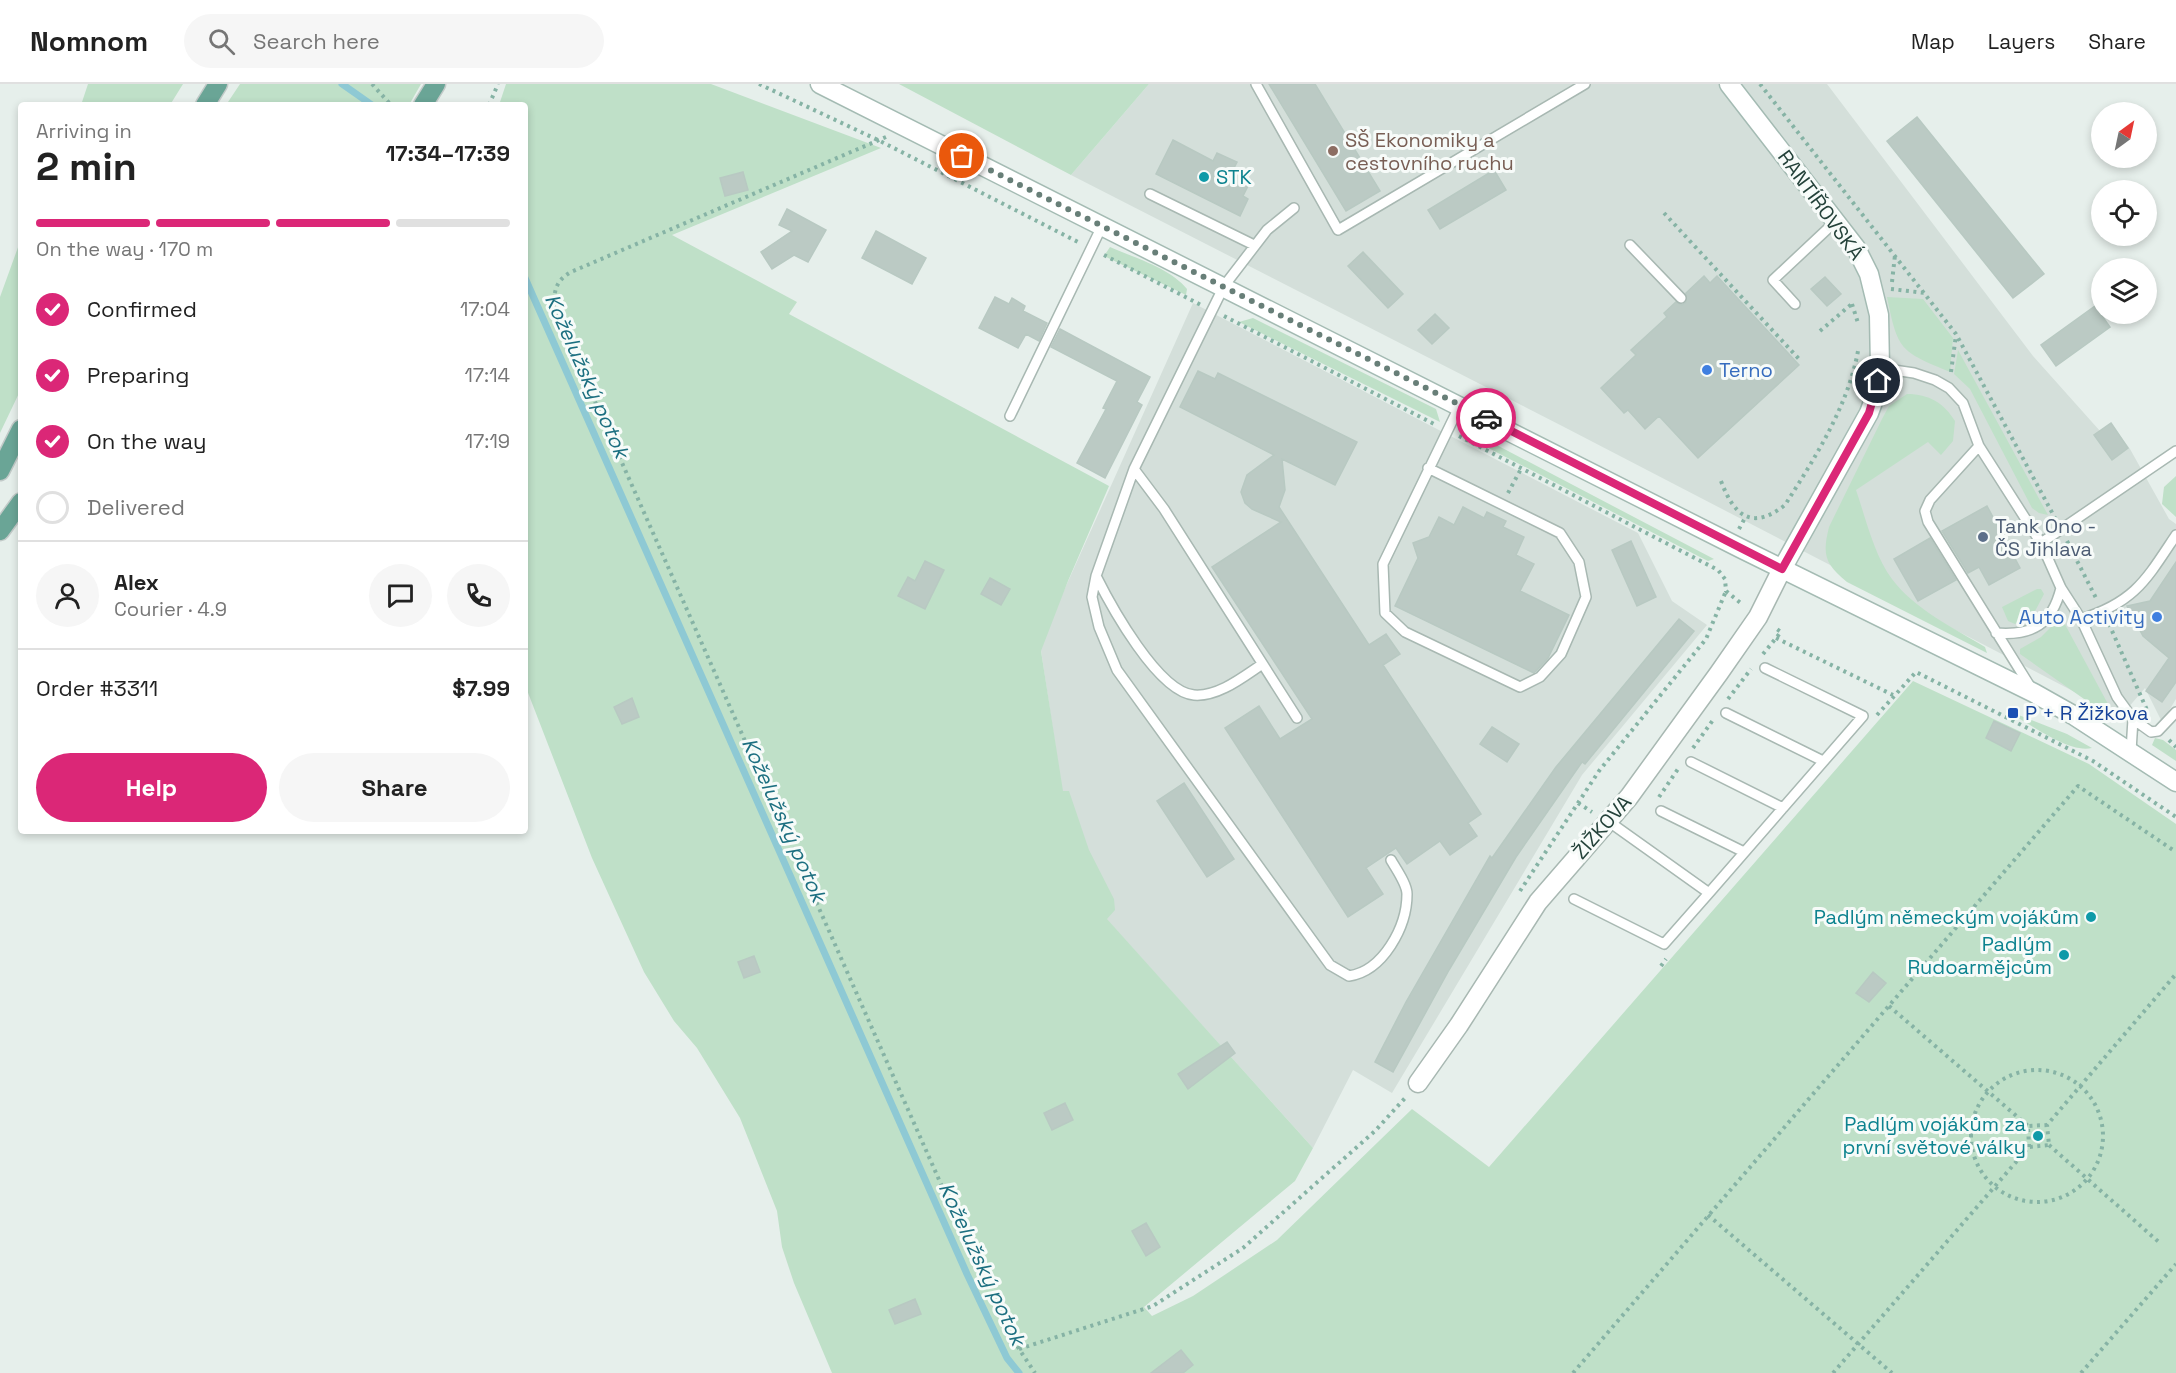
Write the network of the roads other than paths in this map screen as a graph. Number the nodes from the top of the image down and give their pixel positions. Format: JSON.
{"nodes":[{"id":1,"x":218,"y":84,"type":"edge"},
{"id":2,"x":436,"y":84,"type":"edge"},
{"id":3,"x":820,"y":84,"type":"edge"},
{"id":4,"x":1256,"y":84,"type":"edge"},
{"id":5,"x":1585,"y":84,"type":"edge"},
{"id":6,"x":1729,"y":84,"type":"edge"},
{"id":7,"x":207,"y":102,"type":"edge"},
{"id":8,"x":425,"y":102,"type":"edge"},
{"id":9,"x":1150,"y":194,"type":"dead end"},
{"id":10,"x":1294,"y":208,"type":"dead end"},
{"id":11,"x":1837,"y":220,"type":"junction"},
{"id":12,"x":1102,"y":226,"type":"junction"},
{"id":13,"x":1254,"y":245,"type":"junction"},
{"id":14,"x":1630,"y":245,"type":"dead end"},
{"id":15,"x":1224,"y":286,"type":"junction"},
{"id":16,"x":1681,"y":298,"type":"dead end"},
{"id":17,"x":1795,"y":304,"type":"dead end"},
{"id":18,"x":1880,"y":368,"type":"junction"},
{"id":19,"x":1460,"y":405,"type":"junction"},
{"id":20,"x":1010,"y":416,"type":"dead end"},
{"id":21,"x":18,"y":435,"type":"edge"},
{"id":22,"x":1979,"y":446,"type":"junction"},
{"id":23,"x":2176,"y":451,"type":"edge"},
{"id":24,"x":1428,"y":468,"type":"junction"},
{"id":25,"x":1134,"y":469,"type":"junction"},
{"id":26,"x":0,"y":471,"type":"edge"},
{"id":27,"x":18,"y":506,"type":"edge"},
{"id":28,"x":0,"y":531,"type":"edge"},
{"id":29,"x":2176,"y":535,"type":"edge"},
{"id":30,"x":2041,"y":543,"type":"junction"},
{"id":31,"x":1782,"y":569,"type":"junction"},
{"id":32,"x":1095,"y":576,"type":"junction"},
{"id":33,"x":2061,"y":588,"type":"junction"},
{"id":34,"x":2081,"y":619,"type":"junction"},
{"id":35,"x":1996,"y":633,"type":"junction"},
{"id":36,"x":1261,"y":665,"type":"junction"},
{"id":37,"x":1765,"y":668,"type":"dead end"},
{"id":38,"x":2034,"y":693,"type":"junction"},
{"id":39,"x":2176,"y":712,"type":"edge"},
{"id":40,"x":1726,"y":713,"type":"dead end"},
{"id":41,"x":1297,"y":718,"type":"dead end"},
{"id":42,"x":2133,"y":719,"type":"junction"},
{"id":43,"x":2130,"y":751,"type":"junction"},
{"id":44,"x":1824,"y":761,"type":"junction"},
{"id":45,"x":1691,"y":762,"type":"dead end"},
{"id":46,"x":2176,"y":782,"type":"edge"},
{"id":47,"x":1783,"y":808,"type":"junction"},
{"id":48,"x":1661,"y":811,"type":"dead end"},
{"id":49,"x":1608,"y":821,"type":"junction"},
{"id":50,"x":1744,"y":852,"type":"junction"},
{"id":51,"x":1391,"y":860,"type":"dead end"},
{"id":52,"x":1709,"y":893,"type":"junction"},
{"id":53,"x":1574,"y":899,"type":"dead end"},
{"id":54,"x":1418,"y":1083,"type":"road end"}],
"edges":[{"from":1,"to":7,"type":"main road"},
{"from":2,"to":8,"type":"main road"},
{"from":3,"to":12,"type":"main road"},
{"from":4,"to":5,"type":"lane"},
{"from":6,"to":11,"type":"main road","name":"RANTÍŘOVSKÁ"},
{"from":9,"to":13,"type":"lane"},
{"from":10,"to":13,"type":"lane"},
{"from":11,"to":17,"type":"lane"},
{"from":11,"to":18,"type":"main road","name":"RANTÍŘOVSKÁ"},
{"from":12,"to":15,"type":"main road"},
{"from":12,"to":20,"type":"lane"},
{"from":13,"to":15,"type":"lane"},
{"from":14,"to":16,"type":"lane"},
{"from":15,"to":19,"type":"main road"},
{"from":15,"to":25,"type":"lane"},
{"from":18,"to":22,"type":"lane"},
{"from":18,"to":31,"type":"main road","name":"RANTÍŘOVSKÁ"},
{"from":19,"to":24,"type":"lane"},
{"from":19,"to":31,"type":"main road"},
{"from":21,"to":26,"type":"main road"},
{"from":22,"to":30,"type":"lane"},
{"from":22,"to":35,"type":"lane"},
{"from":23,"to":30,"type":"lane"},
{"from":24,"to":24,"type":"lane"},
{"from":25,"to":32,"type":"lane"},
{"from":25,"to":36,"type":"lane"},
{"from":27,"to":28,"type":"main road"},
{"from":29,"to":34,"type":"lane"},
{"from":30,"to":33,"type":"lane"},
{"from":31,"to":38,"type":"main road"},
{"from":31,"to":49,"type":"main road","name":"ŽIŽKOVA"},
{"from":32,"to":36,"type":"lane"},
{"from":32,"to":51,"type":"lane"},
{"from":33,"to":34,"type":"lane"},
{"from":33,"to":35,"type":"lane"},
{"from":34,"to":42,"type":"lane"},
{"from":35,"to":38,"type":"lane"},
{"from":36,"to":41,"type":"lane"},
{"from":37,"to":44,"type":"lane"},
{"from":38,"to":43,"type":"main road"},
{"from":39,"to":42,"type":"lane"},
{"from":40,"to":44,"type":"lane"},
{"from":42,"to":43,"type":"lane"},
{"from":43,"to":46,"type":"main road"},
{"from":44,"to":47,"type":"lane"},
{"from":45,"to":47,"type":"lane"},
{"from":47,"to":50,"type":"lane"},
{"from":48,"to":50,"type":"lane"},
{"from":49,"to":52,"type":"lane"},
{"from":49,"to":54,"type":"main road","name":"ŽIŽKOVA"},
{"from":50,"to":52,"type":"lane"},
{"from":52,"to":53,"type":"lane"}]}
